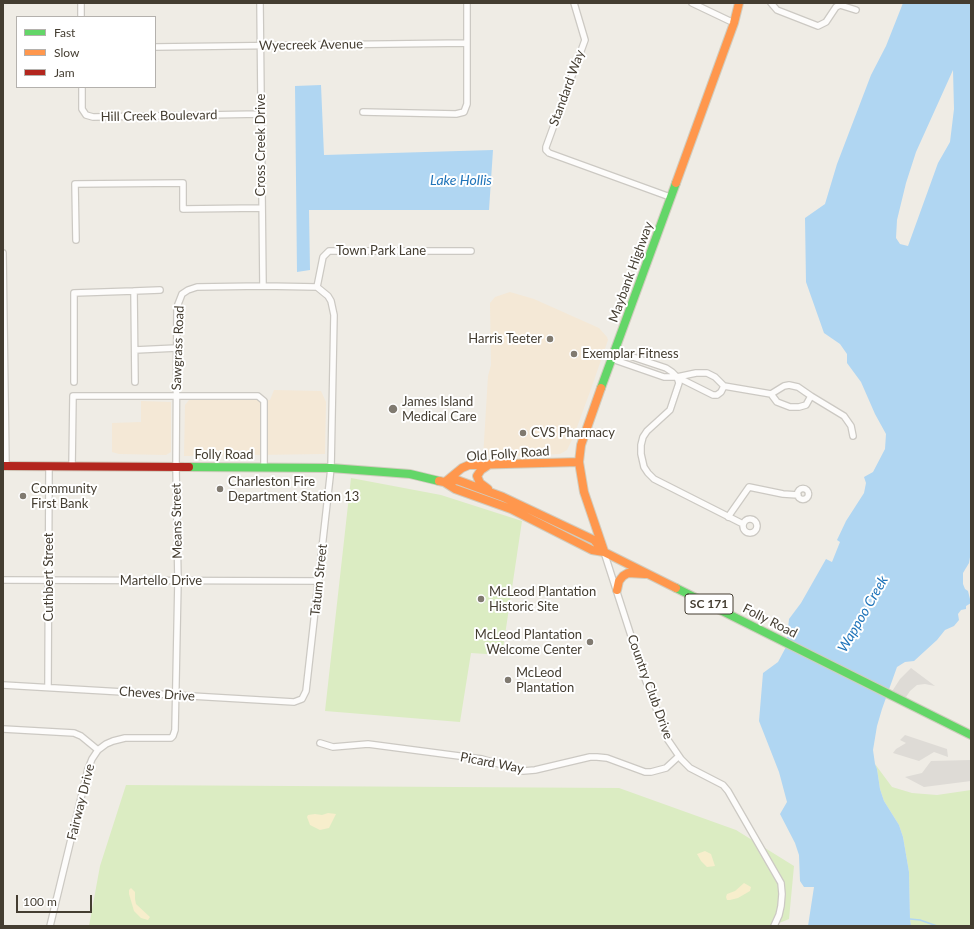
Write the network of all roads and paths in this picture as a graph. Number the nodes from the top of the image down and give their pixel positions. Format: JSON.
{"nodes":[{"id":1,"x":81,"y":3,"type":"edge"},
{"id":2,"x":260,"y":3,"type":"edge"},
{"id":3,"x":467,"y":3,"type":"edge"},
{"id":4,"x":574,"y":3,"type":"edge"},
{"id":5,"x":692,"y":3,"type":"edge"},
{"id":6,"x":739,"y":3,"type":"edge"},
{"id":7,"x":772,"y":3,"type":"edge"},
{"id":8,"x":856,"y":10,"type":"dead end"},
{"id":9,"x":81,"y":16,"type":"edge"},
{"id":10,"x":734,"y":23,"type":"junction"},
{"id":11,"x":467,"y":43,"type":"junction"},
{"id":12,"x":261,"y":46,"type":"junction"},
{"id":13,"x":156,"y":47,"type":"edge"},
{"id":14,"x":82,"y":88,"type":"edge"},
{"id":15,"x":362,"y":112,"type":"dead end"},
{"id":16,"x":261,"y":114,"type":"junction"},
{"id":17,"x":670,"y":197,"type":"junction"},
{"id":18,"x":261,"y":208,"type":"junction"},
{"id":19,"x":76,"y":240,"type":"dead end"},
{"id":20,"x":471,"y":251,"type":"dead end"},
{"id":21,"x":3,"y":253,"type":"edge"},
{"id":22,"x":3,"y":268,"type":"edge"},
{"id":23,"x":263,"y":286,"type":"junction"},
{"id":24,"x":317,"y":287,"type":"junction"},
{"id":25,"x":160,"y":290,"type":"dead end"},
{"id":26,"x":134,"y":291,"type":"junction"},
{"id":27,"x":177,"y":348,"type":"junction"},
{"id":28,"x":135,"y":350,"type":"junction"},
{"id":29,"x":615,"y":351,"type":"junction"},
{"id":30,"x":612,"y":359,"type":"junction"},
{"id":31,"x":677,"y":376,"type":"junction"},
{"id":32,"x":74,"y":382,"type":"dead end"},
{"id":33,"x":135,"y":382,"type":"dead end"},
{"id":34,"x":724,"y":386,"type":"junction"},
{"id":35,"x":771,"y":394,"type":"junction"},
{"id":36,"x":176,"y":396,"type":"junction"},
{"id":37,"x":811,"y":396,"type":"junction"},
{"id":38,"x":853,"y":436,"type":"dead end"},
{"id":39,"x":579,"y":462,"type":"junction"},
{"id":40,"x":490,"y":464,"type":"junction"},
{"id":41,"x":4,"y":466,"type":"edge"},
{"id":42,"x":49,"y":466,"type":"junction"},
{"id":43,"x":72,"y":467,"type":"junction"},
{"id":44,"x":176,"y":467,"type":"junction"},
{"id":45,"x":264,"y":467,"type":"junction"},
{"id":46,"x":332,"y":468,"type":"junction"},
{"id":47,"x":444,"y":482,"type":"junction"},
{"id":48,"x":498,"y":494,"type":"junction"},
{"id":49,"x":798,"y":496,"type":"dead end"},
{"id":50,"x":728,"y":517,"type":"junction"},
{"id":51,"x":743,"y":524,"type":"dead end"},
{"id":52,"x":604,"y":552,"type":"junction"},
{"id":53,"x":650,"y":574,"type":"junction"},
{"id":54,"x":3,"y":580,"type":"edge"},
{"id":55,"x":49,"y":581,"type":"junction"},
{"id":56,"x":178,"y":581,"type":"junction"},
{"id":57,"x":319,"y":581,"type":"junction"},
{"id":58,"x":617,"y":590,"type":"junction"},
{"id":59,"x":3,"y":685,"type":"edge"},
{"id":60,"x":48,"y":687,"type":"junction"},
{"id":61,"x":306,"y":692,"type":"joint"},
{"id":62,"x":176,"y":696,"type":"junction"},
{"id":63,"x":3,"y":729,"type":"edge"},
{"id":64,"x":971,"y":735,"type":"edge"},
{"id":65,"x":320,"y":743,"type":"dead end"},
{"id":66,"x":98,"y":750,"type":"junction"},
{"id":67,"x":679,"y":756,"type":"junction"},
{"id":68,"x":50,"y":926,"type":"edge"},
{"id":69,"x":774,"y":926,"type":"edge"}],
"edges":[{"from":1,"to":9,"type":"street"},
{"from":2,"to":12,"type":"street","name":"Cross Creek Drive"},
{"from":3,"to":11,"type":"street"},
{"from":4,"to":17,"type":"street","name":"Standard Way"},
{"from":5,"to":10,"type":"street"},
{"from":6,"to":10,"type":"main road","name":"Maybank Highway"},
{"from":7,"to":8,"type":"street"},
{"from":10,"to":17,"type":"main road","name":"Maybank Highway"},
{"from":11,"to":12,"type":"street","name":"Wyecreek Avenue"},
{"from":11,"to":15,"type":"street"},
{"from":12,"to":13,"type":"street","name":"Wyecreek Avenue"},
{"from":12,"to":16,"type":"street","name":"Cross Creek Drive"},
{"from":14,"to":16,"type":"street","name":"Hill Creek Boulevard"},
{"from":16,"to":18,"type":"street","name":"Cross Creek Drive"},
{"from":17,"to":29,"type":"main road","name":"Maybank Highway"},
{"from":18,"to":19,"type":"street"},
{"from":18,"to":23,"type":"street","name":"Cross Creek Drive"},
{"from":20,"to":24,"type":"street","name":"Town Park Lane"},
{"from":21,"to":22,"type":"street"},
{"from":22,"to":41,"type":"street"},
{"from":23,"to":24,"type":"street","name":"Sawgrass Road"},
{"from":23,"to":27,"type":"street","name":"Sawgrass Road"},
{"from":24,"to":46,"type":"street"},
{"from":25,"to":26,"type":"street"},
{"from":26,"to":28,"type":"street"},
{"from":26,"to":32,"type":"street"},
{"from":27,"to":28,"type":"street"},
{"from":27,"to":36,"type":"street","name":"Sawgrass Road"},
{"from":28,"to":33,"type":"street"},
{"from":29,"to":30,"type":"main road","name":"Maybank Highway"},
{"from":29,"to":31,"type":"street"},
{"from":30,"to":31,"type":"street"},
{"from":30,"to":39,"type":"main road","name":"Maybank Highway"},
{"from":31,"to":34,"type":"street"},
{"from":31,"to":34,"type":"street"},
{"from":31,"to":50,"type":"street"},
{"from":34,"to":35,"type":"street"},
{"from":35,"to":37,"type":"street"},
{"from":35,"to":37,"type":"street"},
{"from":36,"to":43,"type":"street"},
{"from":36,"to":44,"type":"street","name":"Sawgrass Road"},
{"from":36,"to":45,"type":"street"},
{"from":37,"to":38,"type":"street"},
{"from":39,"to":40,"type":"main road","name":"Old Folly Road"},
{"from":39,"to":52,"type":"main road","name":"Maybank Highway"},
{"from":40,"to":47,"type":"main road","name":"Old Folly Road"},
{"from":40,"to":48,"type":"main road"},
{"from":41,"to":42,"type":"main road","name":"Folly Road"},
{"from":42,"to":43,"type":"main road","name":"Folly Road"},
{"from":42,"to":55,"type":"street","name":"Cuthbert Street"},
{"from":43,"to":44,"type":"main road","name":"Folly Road"},
{"from":44,"to":45,"type":"main road","name":"Folly Road"},
{"from":44,"to":56,"type":"street","name":"Means Street"},
{"from":45,"to":46,"type":"main road","name":"Folly Road"},
{"from":46,"to":47,"type":"main road","name":"Folly Road"},
{"from":46,"to":57,"type":"street","name":"Tatum Street"},
{"from":47,"to":48,"type":"main road","name":"Folly Road"},
{"from":47,"to":52,"type":"main road","name":"Folly Road"},
{"from":48,"to":52,"type":"main road","name":"Folly Road"},
{"from":49,"to":50,"type":"street"},
{"from":50,"to":51,"type":"street"},
{"from":52,"to":53,"type":"main road","name":"Folly Road","number":"SC 171"},
{"from":52,"to":58,"type":"street","name":"Country Club Drive"},
{"from":53,"to":58,"type":"main road"},
{"from":53,"to":64,"type":"main road","name":"Folly Road","number":"SC 171"},
{"from":54,"to":55,"type":"street","name":"Martello Drive"},
{"from":55,"to":56,"type":"street","name":"Martello Drive"},
{"from":55,"to":60,"type":"street","name":"Cuthbert Street"},
{"from":56,"to":57,"type":"street","name":"Martello Drive"},
{"from":56,"to":62,"type":"street","name":"Means Street"},
{"from":57,"to":61,"type":"street","name":"Tatum Street"},
{"from":58,"to":67,"type":"street","name":"Country Club Drive"},
{"from":59,"to":60,"type":"street","name":"Cheves Drive"},
{"from":60,"to":62,"type":"street","name":"Cheves Drive"},
{"from":61,"to":62,"type":"street","name":"Cheves Drive"},
{"from":62,"to":66,"type":"street","name":"Fairway Drive"},
{"from":63,"to":66,"type":"street"},
{"from":65,"to":67,"type":"street","name":"Picard Way"},
{"from":66,"to":68,"type":"street","name":"Fairway Drive"},
{"from":67,"to":69,"type":"street","name":"Country Club Drive"}]}
